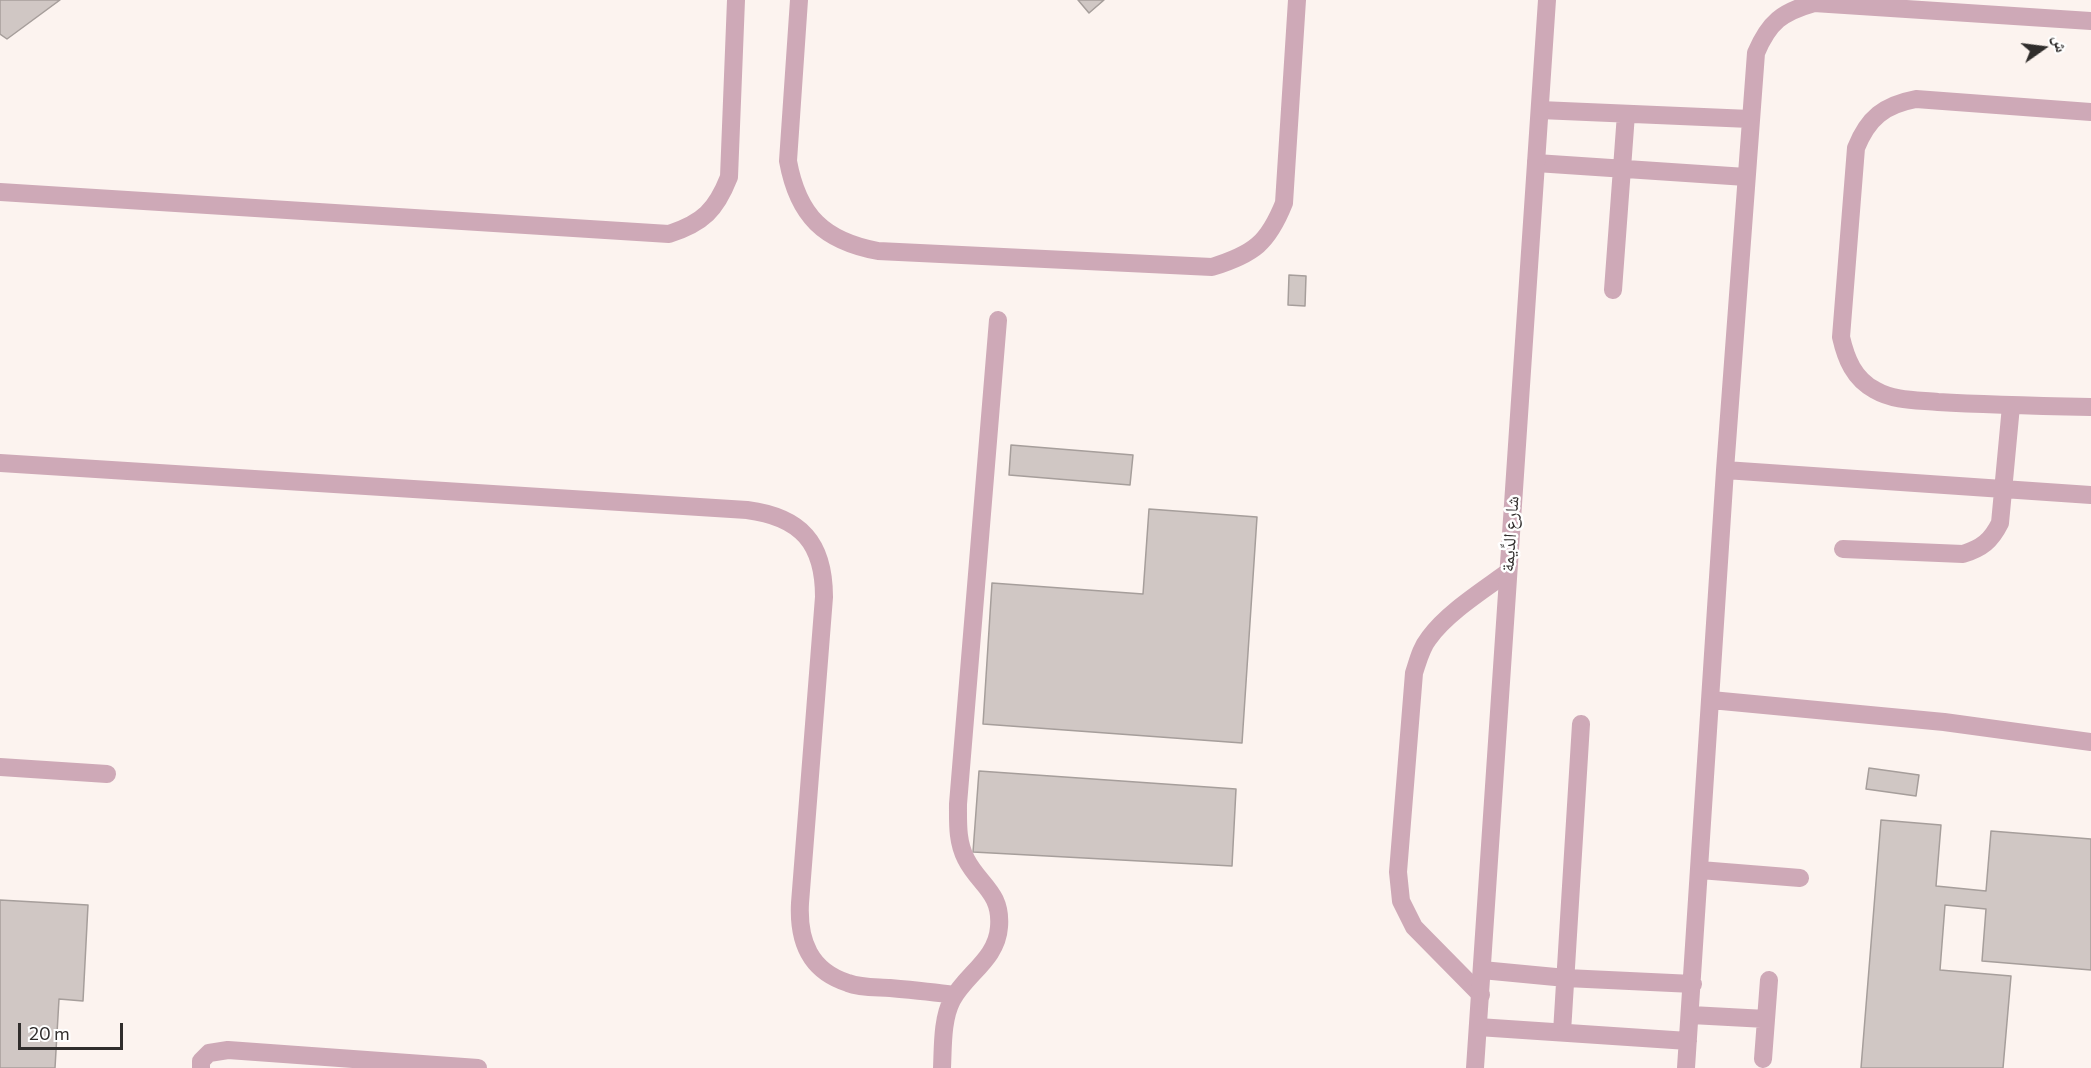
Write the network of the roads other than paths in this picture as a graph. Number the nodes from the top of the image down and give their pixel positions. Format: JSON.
{"nodes":[{"id":1,"x":736,"y":0,"type":"edge"},
{"id":2,"x":799,"y":0,"type":"edge"},
{"id":3,"x":1297,"y":0,"type":"edge"},
{"id":4,"x":1547,"y":0,"type":"edge"},
{"id":5,"x":2091,"y":21,"type":"edge"},
{"id":6,"x":1540,"y":110,"type":"junction"},
{"id":7,"x":2091,"y":112,"type":"edge"},
{"id":8,"x":1626,"y":114,"type":"junction"},
{"id":9,"x":1750,"y":119,"type":"junction"},
{"id":10,"x":1536,"y":163,"type":"junction"},
{"id":11,"x":1622,"y":168,"type":"junction"},
{"id":12,"x":1746,"y":177,"type":"junction"},
{"id":13,"x":0,"y":192,"type":"edge"},
{"id":14,"x":1613,"y":290,"type":"dead end"},
{"id":15,"x":998,"y":320,"type":"dead end"},
{"id":16,"x":2011,"y":406,"type":"junction"},
{"id":17,"x":2091,"y":407,"type":"edge"},
{"id":18,"x":0,"y":463,"type":"edge"},
{"id":19,"x":1725,"y":470,"type":"junction"},
{"id":20,"x":2005,"y":488,"type":"junction"},
{"id":21,"x":2091,"y":495,"type":"edge"},
{"id":22,"x":1844,"y":549,"type":"dead end"},
{"id":23,"x":1508,"y":572,"type":"junction"},
{"id":24,"x":1711,"y":700,"type":"junction"},
{"id":25,"x":1581,"y":724,"type":"dead end"},
{"id":26,"x":2091,"y":742,"type":"edge"},
{"id":27,"x":0,"y":768,"type":"edge"},
{"id":28,"x":106,"y":774,"type":"dead end"},
{"id":29,"x":1700,"y":870,"type":"junction"},
{"id":30,"x":1800,"y":878,"type":"dead end"},
{"id":31,"x":1482,"y":970,"type":"junction"},
{"id":32,"x":1566,"y":978,"type":"junction"},
{"id":33,"x":1769,"y":980,"type":"dead end"},
{"id":34,"x":1693,"y":984,"type":"junction"},
{"id":35,"x":955,"y":995,"type":"junction"},
{"id":36,"x":1481,"y":995,"type":"junction"},
{"id":37,"x":1691,"y":1015,"type":"junction"},
{"id":38,"x":1766,"y":1019,"type":"junction"},
{"id":39,"x":1478,"y":1028,"type":"junction"},
{"id":40,"x":1562,"y":1032,"type":"junction"},
{"id":41,"x":1688,"y":1041,"type":"junction"},
{"id":42,"x":1763,"y":1059,"type":"dead end"},
{"id":43,"x":201,"y":1068,"type":"edge"},
{"id":44,"x":478,"y":1068,"type":"edge"},
{"id":45,"x":942,"y":1068,"type":"edge"},
{"id":46,"x":1475,"y":1068,"type":"edge"},
{"id":47,"x":1686,"y":1068,"type":"edge"}],
"edges":[{"from":1,"to":13,"type":"street"},
{"from":2,"to":3,"type":"street"},
{"from":4,"to":6,"type":"street","name":"شارع الدِّيمة"},
{"from":5,"to":9,"type":"street"},
{"from":6,"to":8,"type":"street"},
{"from":6,"to":10,"type":"street","name":"شارع الدِّيمة"},
{"from":7,"to":16,"type":"street"},
{"from":8,"to":9,"type":"street"},
{"from":8,"to":11,"type":"street"},
{"from":9,"to":12,"type":"street"},
{"from":10,"to":11,"type":"street"},
{"from":10,"to":23,"type":"street","name":"شارع الدِّيمة"},
{"from":11,"to":12,"type":"street"},
{"from":11,"to":14,"type":"street"},
{"from":12,"to":19,"type":"street"},
{"from":15,"to":35,"type":"street"},
{"from":16,"to":17,"type":"street"},
{"from":16,"to":20,"type":"street"},
{"from":18,"to":35,"type":"street"},
{"from":19,"to":20,"type":"street"},
{"from":19,"to":24,"type":"street"},
{"from":20,"to":21,"type":"street"},
{"from":20,"to":22,"type":"street"},
{"from":23,"to":31,"type":"street","name":"شارع الدِّيمة"},
{"from":23,"to":36,"type":"street"},
{"from":24,"to":26,"type":"street"},
{"from":24,"to":29,"type":"street"},
{"from":25,"to":32,"type":"street"},
{"from":27,"to":28,"type":"street"},
{"from":29,"to":30,"type":"street"},
{"from":29,"to":34,"type":"street"},
{"from":31,"to":32,"type":"street"},
{"from":31,"to":36,"type":"street","name":"شارع الدِّيمة"},
{"from":32,"to":34,"type":"street"},
{"from":32,"to":40,"type":"street"},
{"from":33,"to":38,"type":"street"},
{"from":34,"to":37,"type":"street"},
{"from":35,"to":45,"type":"street"},
{"from":36,"to":39,"type":"street","name":"شارع الدِّيمة"},
{"from":37,"to":38,"type":"street"},
{"from":37,"to":41,"type":"street"},
{"from":38,"to":42,"type":"street"},
{"from":39,"to":40,"type":"street"},
{"from":39,"to":46,"type":"street","name":"شارع الدِّيمة"},
{"from":40,"to":41,"type":"street"},
{"from":41,"to":47,"type":"street"},
{"from":43,"to":44,"type":"street"}]}
